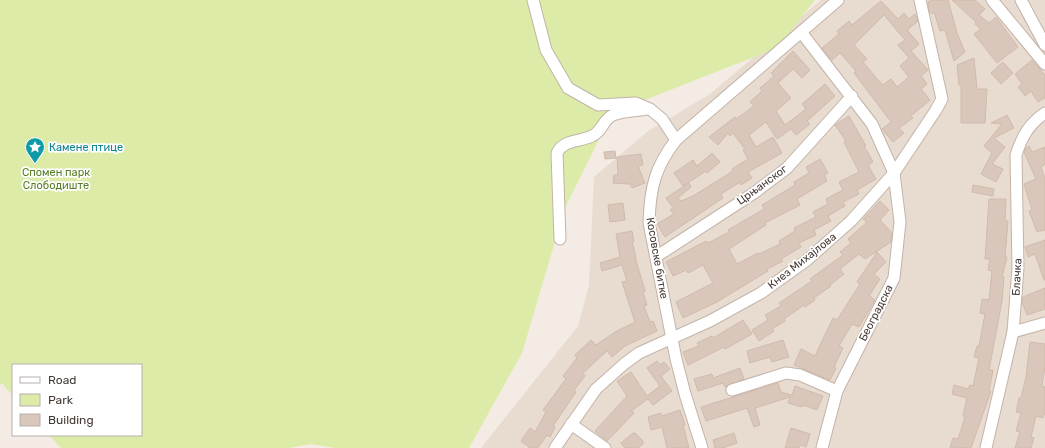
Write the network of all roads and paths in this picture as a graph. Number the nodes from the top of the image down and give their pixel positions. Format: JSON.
{"nodes":[{"id":1,"x":533,"y":0,"type":"edge"},
{"id":2,"x":838,"y":0,"type":"edge"},
{"id":3,"x":920,"y":0,"type":"edge"},
{"id":4,"x":992,"y":0,"type":"edge"},
{"id":5,"x":1021,"y":0,"type":"edge"},
{"id":6,"x":801,"y":32,"type":"junction"},
{"id":7,"x":1045,"y":45,"type":"edge"},
{"id":8,"x":1045,"y":64,"type":"edge"},
{"id":9,"x":852,"y":96,"type":"junction"},
{"id":10,"x":650,"y":109,"type":"junction"},
{"id":11,"x":1045,"y":113,"type":"edge"},
{"id":12,"x":676,"y":140,"type":"junction"},
{"id":13,"x":894,"y":173,"type":"junction"},
{"id":14,"x":560,"y":239,"type":"dead end"},
{"id":15,"x":657,"y":256,"type":"junction"},
{"id":16,"x":1045,"y":323,"type":"edge"},
{"id":17,"x":1013,"y":332,"type":"junction"},
{"id":18,"x":672,"y":338,"type":"junction"},
{"id":19,"x":732,"y":390,"type":"dead end"},
{"id":20,"x":838,"y":391,"type":"junction"},
{"id":21,"x":571,"y":424,"type":"junction"},
{"id":22,"x":555,"y":448,"type":"edge"},
{"id":23,"x":605,"y":448,"type":"edge"},
{"id":24,"x":702,"y":448,"type":"edge"},
{"id":25,"x":822,"y":448,"type":"edge"},
{"id":26,"x":986,"y":448,"type":"edge"}],
"edges":[{"from":1,"to":10,"type":"street"},
{"from":2,"to":6,"type":"street","name":"Косовске битке"},
{"from":3,"to":13,"type":"street","name":"Кнез Михајлова"},
{"from":4,"to":8,"type":"street"},
{"from":5,"to":7,"type":"street"},
{"from":6,"to":9,"type":"street","name":"Београдска"},
{"from":6,"to":12,"type":"street","name":"Косовске битке"},
{"from":9,"to":13,"type":"street","name":"Београдска"},
{"from":9,"to":15,"type":"street","name":"Црњанског"},
{"from":10,"to":12,"type":"street"},
{"from":10,"to":14,"type":"street"},
{"from":11,"to":17,"type":"street","name":"Блачка"},
{"from":12,"to":15,"type":"street","name":"Косовске битке"},
{"from":13,"to":18,"type":"street","name":"Кнез Михајлова"},
{"from":13,"to":20,"type":"street","name":"Београдска"},
{"from":15,"to":18,"type":"street","name":"Косовске битке"},
{"from":16,"to":17,"type":"street"},
{"from":17,"to":26,"type":"street","name":"Блачка"},
{"from":18,"to":21,"type":"street","name":"Кнез Михајлова"},
{"from":18,"to":24,"type":"street","name":"Косовске битке"},
{"from":19,"to":20,"type":"street"},
{"from":20,"to":25,"type":"street","name":"Београдска"},
{"from":21,"to":22,"type":"street","name":"Кнез Михајлова"},
{"from":21,"to":23,"type":"street"}]}
